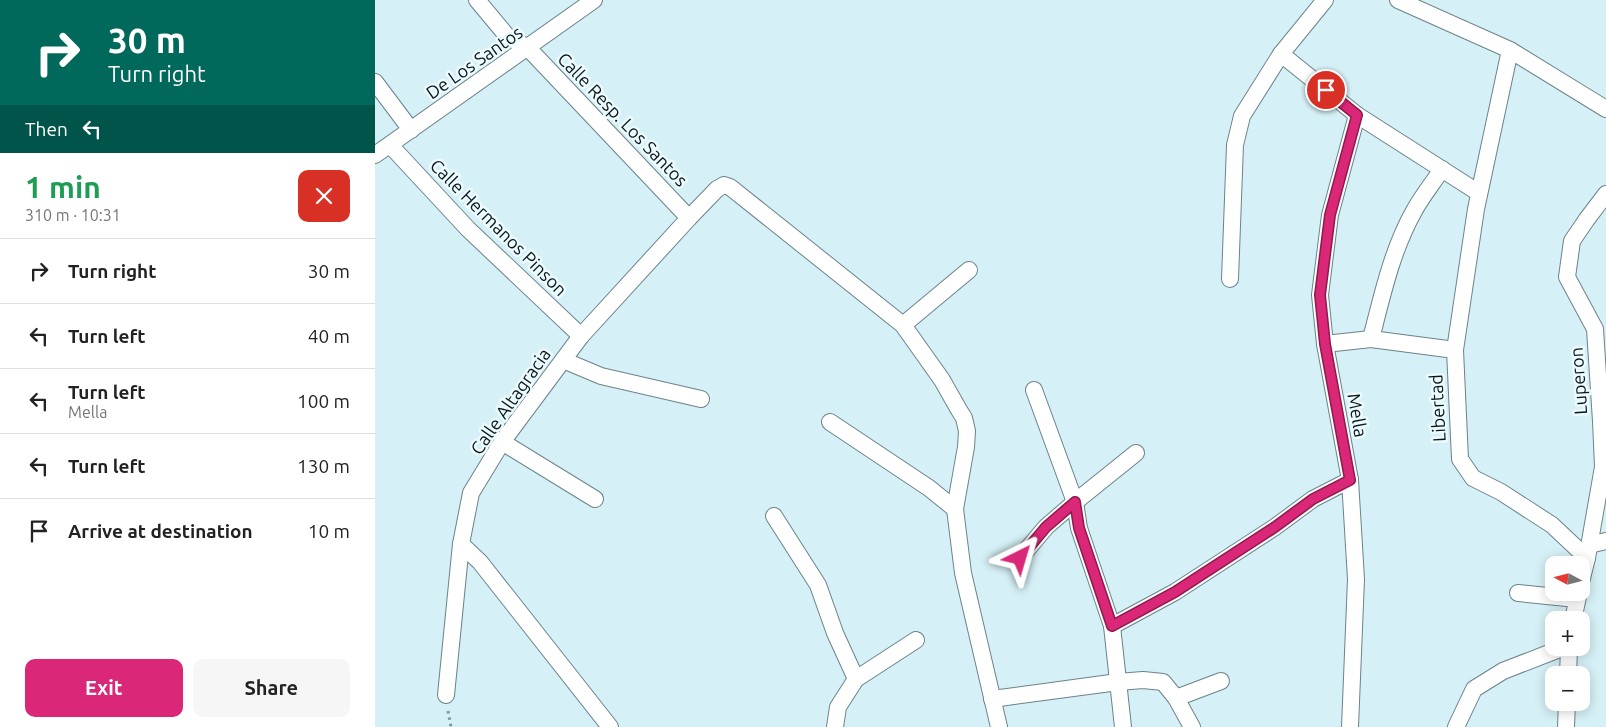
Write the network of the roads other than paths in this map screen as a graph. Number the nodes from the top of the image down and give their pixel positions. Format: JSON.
{"nodes":[{"id":1,"x":477,"y":0,"type":"edge"},
{"id":2,"x":595,"y":0,"type":"edge"},
{"id":3,"x":1325,"y":0,"type":"edge"},
{"id":4,"x":1397,"y":0,"type":"edge"},
{"id":5,"x":528,"y":48,"type":"junction"},
{"id":6,"x":1510,"y":50,"type":"junction"},
{"id":7,"x":1281,"y":54,"type":"junction"},
{"id":8,"x":375,"y":82,"type":"edge"},
{"id":9,"x":1606,"y":109,"type":"edge"},
{"id":10,"x":1357,"y":115,"type":"junction"},
{"id":11,"x":411,"y":130,"type":"junction"},
{"id":12,"x":391,"y":145,"type":"junction"},
{"id":13,"x":375,"y":155,"type":"edge"},
{"id":14,"x":1442,"y":169,"type":"junction"},
{"id":15,"x":1479,"y":193,"type":"junction"},
{"id":16,"x":1606,"y":194,"type":"edge"},
{"id":17,"x":1601,"y":210,"type":"edge"},
{"id":18,"x":689,"y":218,"type":"junction"},
{"id":19,"x":969,"y":270,"type":"dead end"},
{"id":20,"x":1230,"y":279,"type":"dead end"},
{"id":21,"x":903,"y":325,"type":"junction"},
{"id":22,"x":581,"y":336,"type":"junction"},
{"id":23,"x":1371,"y":339,"type":"junction"},
{"id":24,"x":1325,"y":344,"type":"junction"},
{"id":25,"x":1455,"y":350,"type":"junction"},
{"id":26,"x":563,"y":360,"type":"junction"},
{"id":27,"x":1034,"y":390,"type":"dead end"},
{"id":28,"x":701,"y":399,"type":"dead end"},
{"id":29,"x":1604,"y":421,"type":"edge"},
{"id":30,"x":830,"y":422,"type":"dead end"},
{"id":31,"x":502,"y":442,"type":"junction"},
{"id":32,"x":1137,"y":453,"type":"dead end"},
{"id":33,"x":1350,"y":480,"type":"junction"},
{"id":34,"x":595,"y":498,"type":"dead end"},
{"id":35,"x":1075,"y":502,"type":"junction"},
{"id":36,"x":955,"y":509,"type":"junction"},
{"id":37,"x":774,"y":516,"type":"dead end"},
{"id":38,"x":1606,"y":541,"type":"edge"},
{"id":39,"x":461,"y":544,"type":"junction"},
{"id":40,"x":1588,"y":552,"type":"junction"},
{"id":41,"x":1587,"y":556,"type":"edge"},
{"id":42,"x":1020,"y":558,"type":"dead end"},
{"id":43,"x":1518,"y":593,"type":"dead end"},
{"id":44,"x":1545,"y":594,"type":"edge"},
{"id":45,"x":1112,"y":626,"type":"junction"},
{"id":46,"x":916,"y":640,"type":"dead end"},
{"id":47,"x":1545,"y":654,"type":"edge"},
{"id":48,"x":856,"y":679,"type":"junction"},
{"id":49,"x":1221,"y":681,"type":"dead end"},
{"id":50,"x":1118,"y":682,"type":"junction"},
{"id":51,"x":446,"y":695,"type":"dead end"},
{"id":52,"x":1176,"y":698,"type":"junction"},
{"id":53,"x":992,"y":699,"type":"junction"},
{"id":54,"x":1567,"y":711,"type":"edge"},
{"id":55,"x":610,"y":727,"type":"edge"},
{"id":56,"x":835,"y":727,"type":"edge"},
{"id":57,"x":999,"y":727,"type":"edge"},
{"id":58,"x":1123,"y":727,"type":"edge"},
{"id":59,"x":1192,"y":727,"type":"edge"},
{"id":60,"x":1349,"y":727,"type":"edge"},
{"id":61,"x":1456,"y":727,"type":"edge"},
{"id":62,"x":1566,"y":727,"type":"edge"}],
"edges":[{"from":1,"to":5,"type":"street","name":"Calle Resp. Los Santos"},
{"from":2,"to":5,"type":"street","name":"De Los Santos"},
{"from":3,"to":7,"type":"street"},
{"from":4,"to":6,"type":"street"},
{"from":5,"to":11,"type":"street","name":"De Los Santos"},
{"from":5,"to":18,"type":"street","name":"Calle Resp. Los Santos"},
{"from":6,"to":9,"type":"street"},
{"from":6,"to":15,"type":"street","name":"Libertad"},
{"from":7,"to":10,"type":"street"},
{"from":7,"to":20,"type":"street"},
{"from":8,"to":11,"type":"street"},
{"from":10,"to":14,"type":"street"},
{"from":10,"to":24,"type":"street","name":"Mella"},
{"from":11,"to":12,"type":"street","name":"De Los Santos"},
{"from":12,"to":13,"type":"street","name":"De Los Santos"},
{"from":12,"to":22,"type":"street","name":"Calle Hermanos Pinson"},
{"from":14,"to":15,"type":"street"},
{"from":14,"to":23,"type":"street"},
{"from":15,"to":25,"type":"street","name":"Libertad"},
{"from":16,"to":17,"type":"street","name":"Luperon"},
{"from":17,"to":29,"type":"street","name":"Luperon"},
{"from":18,"to":21,"type":"street","name":"Calle Altagracia"},
{"from":18,"to":22,"type":"street","name":"Calle Altagracia"},
{"from":19,"to":21,"type":"street"},
{"from":21,"to":36,"type":"street"},
{"from":22,"to":26,"type":"street","name":"Calle Altagracia"},
{"from":23,"to":24,"type":"street"},
{"from":23,"to":25,"type":"street"},
{"from":24,"to":33,"type":"street","name":"Mella"},
{"from":25,"to":40,"type":"street","name":"Libertad"},
{"from":26,"to":28,"type":"street"},
{"from":26,"to":31,"type":"street","name":"Calle Altagracia"},
{"from":27,"to":35,"type":"street"},
{"from":29,"to":40,"type":"street","name":"Luperon"},
{"from":30,"to":36,"type":"street"},
{"from":31,"to":34,"type":"street"},
{"from":31,"to":39,"type":"street","name":"Calle Altagracia"},
{"from":32,"to":35,"type":"street"},
{"from":33,"to":45,"type":"street"},
{"from":33,"to":60,"type":"street","name":"Mella"},
{"from":35,"to":42,"type":"street"},
{"from":35,"to":45,"type":"street"},
{"from":36,"to":53,"type":"street"},
{"from":37,"to":48,"type":"street"},
{"from":38,"to":40,"type":"street"},
{"from":39,"to":51,"type":"street","name":"Calle Altagracia"},
{"from":39,"to":55,"type":"street"},
{"from":40,"to":41,"type":"street","name":"Luperon"},
{"from":43,"to":44,"type":"street"},
{"from":45,"to":50,"type":"street"},
{"from":46,"to":48,"type":"street"},
{"from":47,"to":61,"type":"street"},
{"from":48,"to":56,"type":"street"},
{"from":49,"to":52,"type":"street"},
{"from":50,"to":52,"type":"street"},
{"from":50,"to":53,"type":"street"},
{"from":50,"to":58,"type":"street"},
{"from":52,"to":59,"type":"street"},
{"from":53,"to":57,"type":"street"},
{"from":54,"to":62,"type":"street"}]}
